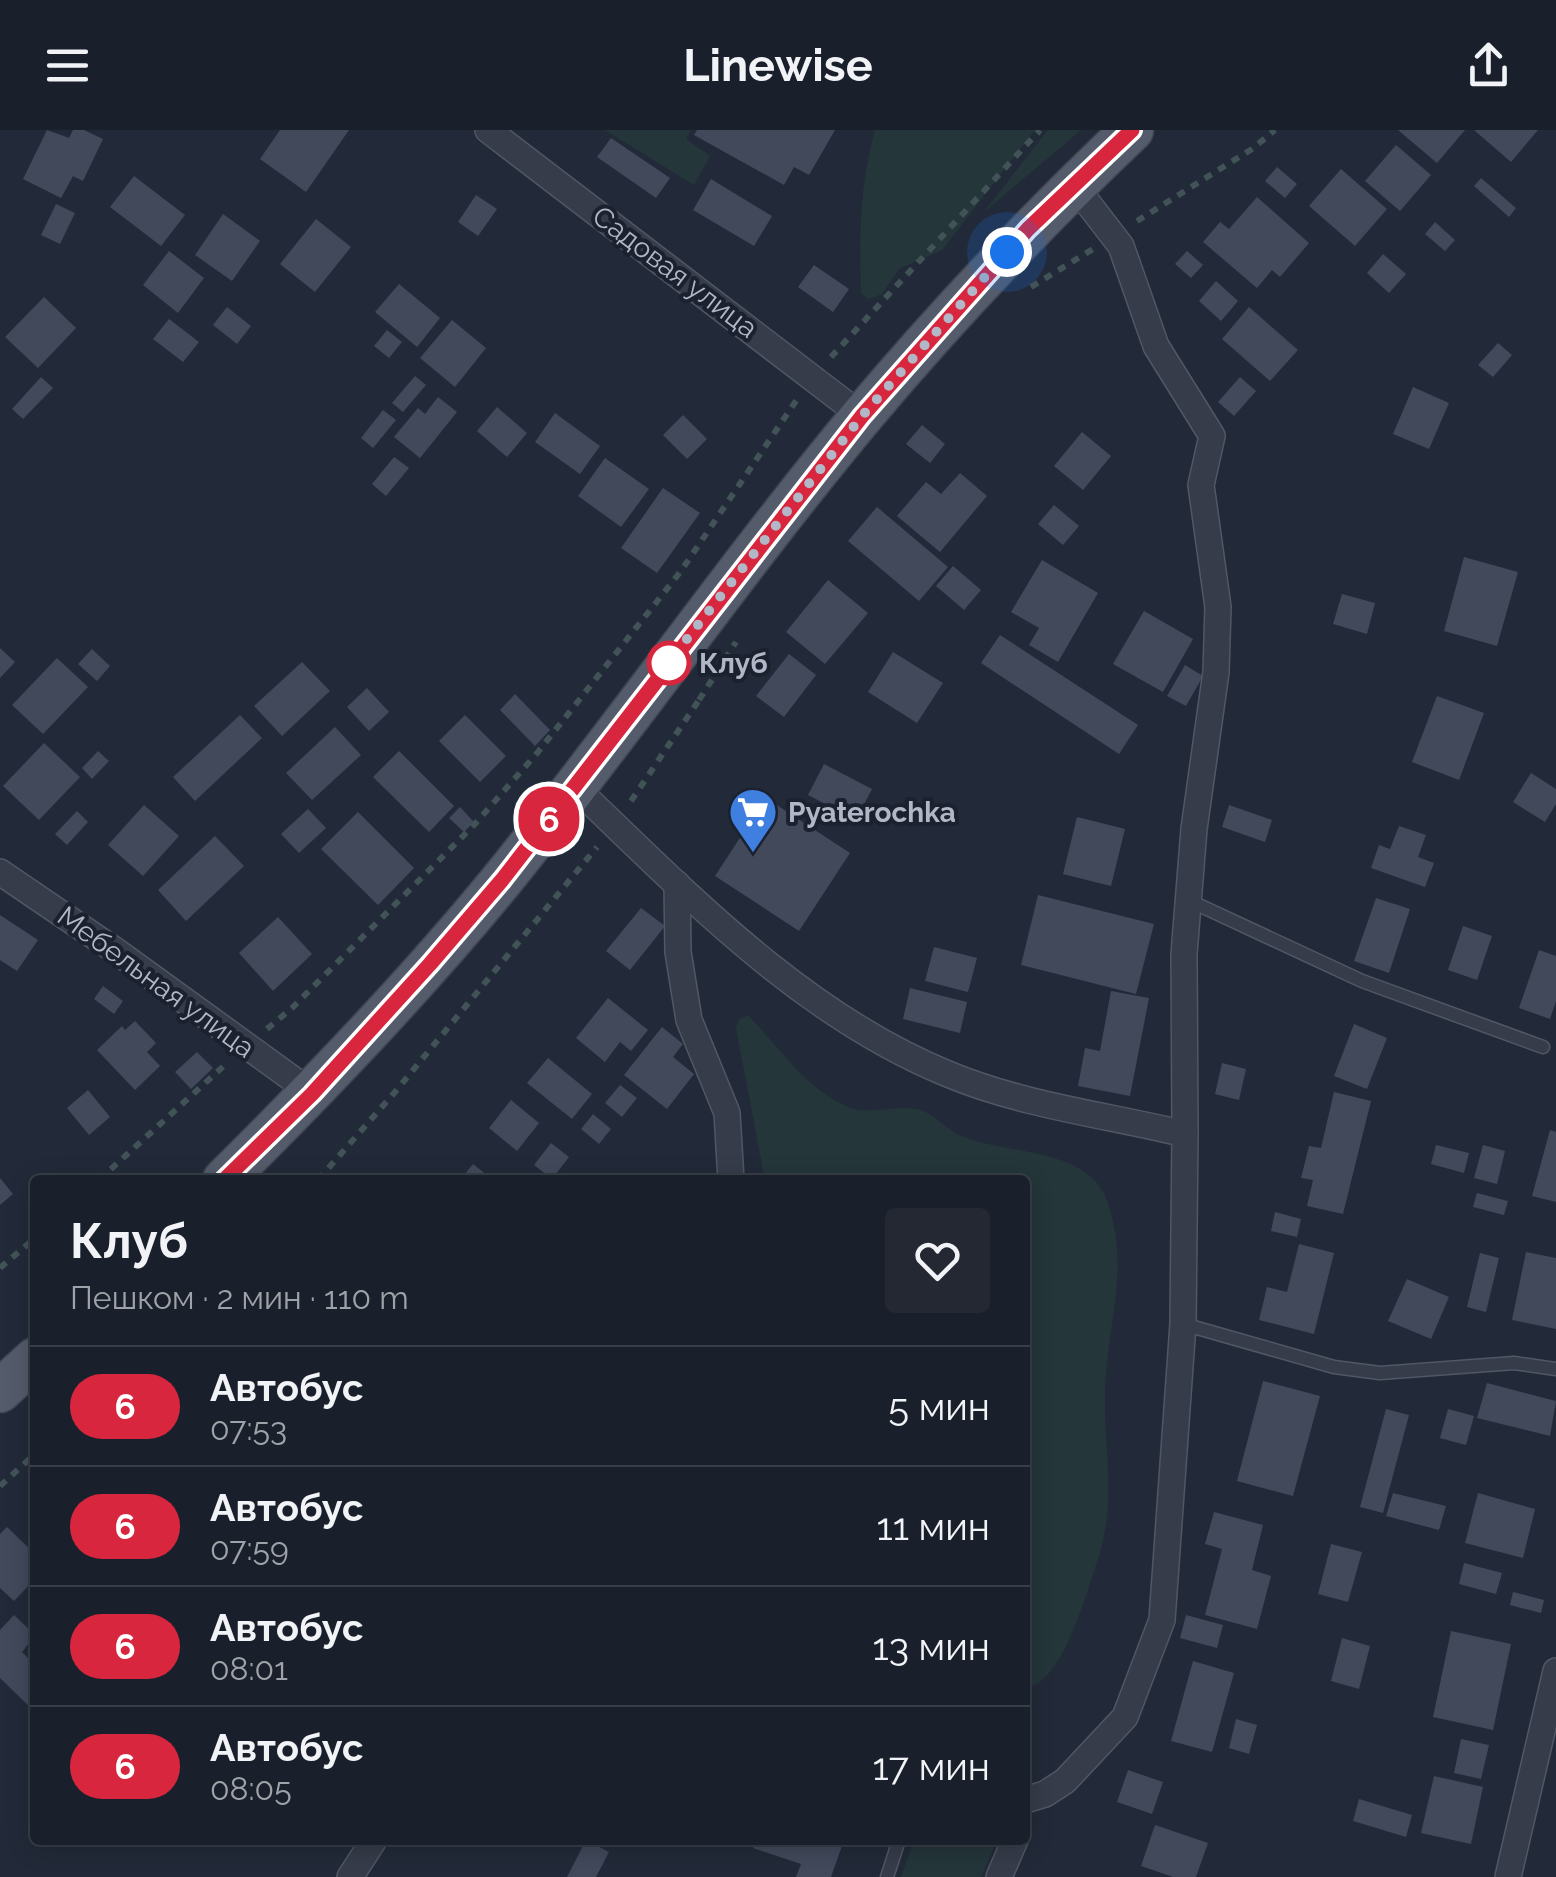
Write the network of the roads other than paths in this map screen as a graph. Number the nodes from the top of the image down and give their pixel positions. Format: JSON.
{"nodes":[{"id":1,"x":488,"y":130,"type":"edge"},
{"id":2,"x":1132,"y":130,"type":"edge"},
{"id":3,"x":1074,"y":184,"type":"junction"},
{"id":4,"x":862,"y":416,"type":"junction"},
{"id":5,"x":574,"y":786,"type":"junction"},
{"id":6,"x":0,"y":872,"type":"edge"},
{"id":7,"x":676,"y":884,"type":"junction"},
{"id":8,"x":1188,"y":900,"type":"junction"},
{"id":9,"x":1543,"y":1047,"type":"dead end"},
{"id":10,"x":312,"y":1094,"type":"junction"},
{"id":11,"x":1185,"y":1134,"type":"junction"},
{"id":12,"x":229,"y":1175,"type":"edge"},
{"id":13,"x":731,"y":1175,"type":"edge"},
{"id":14,"x":1183,"y":1324,"type":"junction"},
{"id":15,"x":30,"y":1364,"type":"edge"},
{"id":16,"x":1556,"y":1369,"type":"edge"},
{"id":17,"x":0,"y":1390,"type":"edge"},
{"id":18,"x":1556,"y":1671,"type":"edge"},
{"id":19,"x":1030,"y":1799,"type":"edge"},
{"id":20,"x":371,"y":1845,"type":"edge"},
{"id":21,"x":897,"y":1845,"type":"edge"},
{"id":22,"x":1013,"y":1845,"type":"edge"},
{"id":23,"x":350,"y":1877,"type":"edge"},
{"id":24,"x":887,"y":1877,"type":"edge"},
{"id":25,"x":999,"y":1877,"type":"edge"},
{"id":26,"x":1508,"y":1877,"type":"edge"}],
"edges":[{"from":1,"to":4,"type":"street","name":"Садовая улица"},
{"from":2,"to":3,"type":"main road"},
{"from":3,"to":4,"type":"main road"},
{"from":3,"to":8,"type":"street"},
{"from":4,"to":5,"type":"main road"},
{"from":5,"to":7,"type":"street"},
{"from":5,"to":10,"type":"main road"},
{"from":6,"to":10,"type":"street","name":"Мебельная улица"},
{"from":7,"to":11,"type":"street"},
{"from":7,"to":13,"type":"street"},
{"from":8,"to":9,"type":"lane"},
{"from":8,"to":11,"type":"street"},
{"from":10,"to":12,"type":"main road"},
{"from":11,"to":14,"type":"street"},
{"from":14,"to":16,"type":"lane"},
{"from":14,"to":19,"type":"street"},
{"from":15,"to":17,"type":"main road"},
{"from":18,"to":26,"type":"street"},
{"from":20,"to":23,"type":"street"},
{"from":21,"to":24,"type":"lane"},
{"from":22,"to":25,"type":"street"}]}
